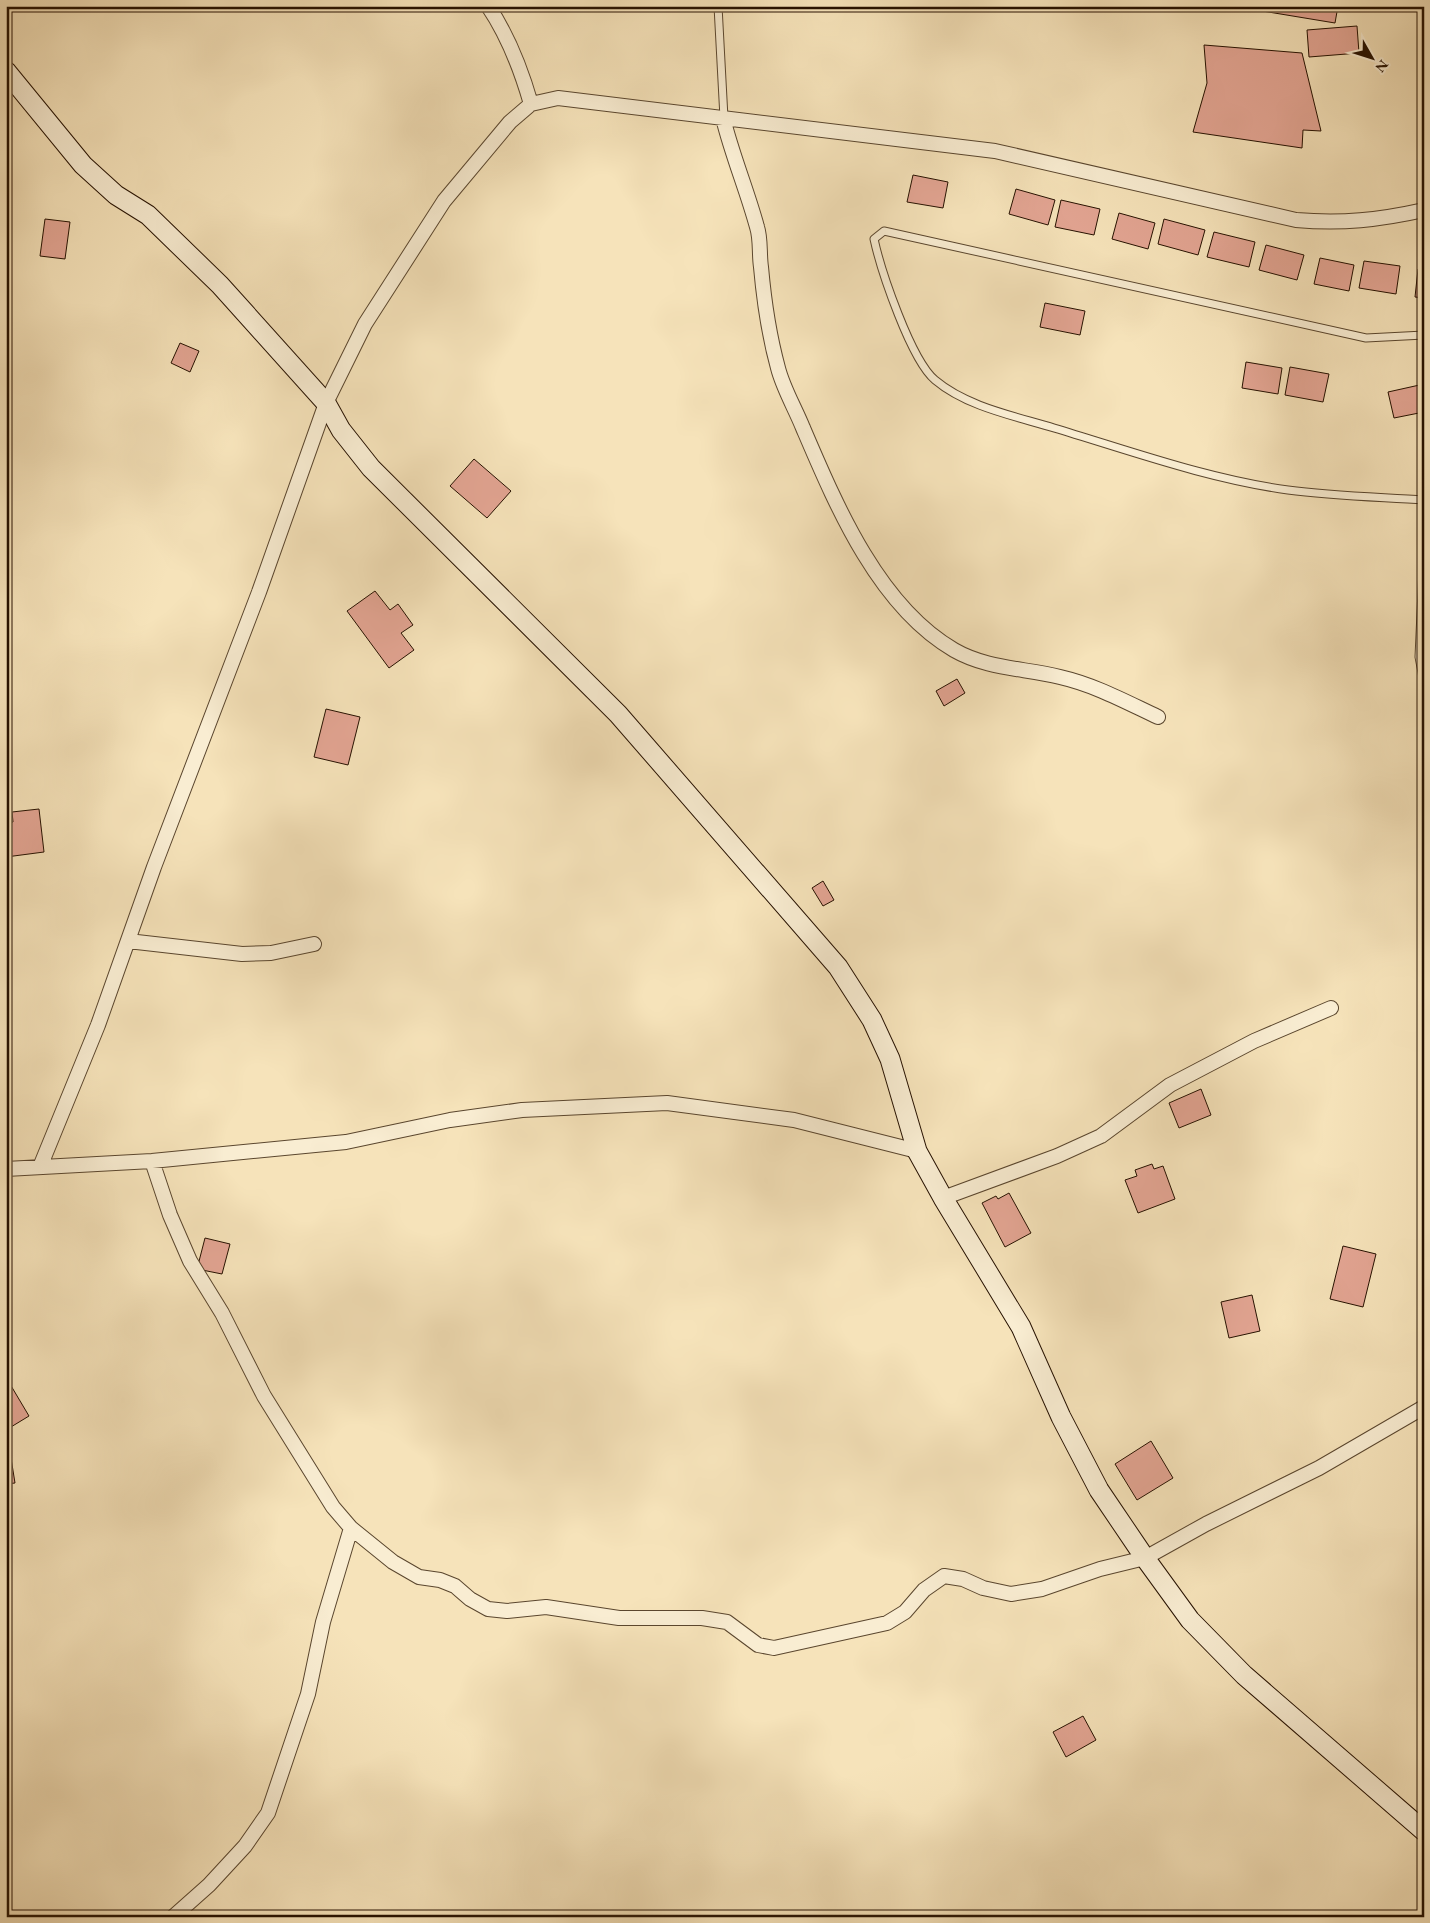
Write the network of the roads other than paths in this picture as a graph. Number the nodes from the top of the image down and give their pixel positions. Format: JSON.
{"nodes":[{"id":1,"x":488,"y":6,"type":"edge"},
{"id":2,"x":718,"y":6,"type":"edge"},
{"id":3,"x":6,"y":71,"type":"edge"},
{"id":4,"x":532,"y":104,"type":"junction"},
{"id":5,"x":723,"y":118,"type":"junction"},
{"id":6,"x":1424,"y":210,"type":"edge"},
{"id":7,"x":1424,"y":335,"type":"edge"},
{"id":8,"x":326,"y":403,"type":"junction"},
{"id":9,"x":1424,"y":500,"type":"edge"},
{"id":10,"x":1424,"y":546,"type":"edge"},
{"id":11,"x":1424,"y":683,"type":"edge"},
{"id":12,"x":1158,"y":717,"type":"dead end"},
{"id":13,"x":128,"y":940,"type":"junction"},
{"id":14,"x":314,"y":944,"type":"dead end"},
{"id":15,"x":1331,"y":1008,"type":"dead end"},
{"id":16,"x":917,"y":1151,"type":"junction"},
{"id":17,"x":152,"y":1161,"type":"junction"},
{"id":18,"x":40,"y":1167,"type":"junction"},
{"id":19,"x":6,"y":1169,"type":"edge"},
{"id":20,"x":943,"y":1198,"type":"junction"},
{"id":21,"x":1424,"y":1407,"type":"edge"},
{"id":22,"x":351,"y":1528,"type":"junction"},
{"id":23,"x":1145,"y":1558,"type":"junction"},
{"id":24,"x":1424,"y":1831,"type":"edge"},
{"id":25,"x":173,"y":1917,"type":"edge"}],
"edges":[{"from":1,"to":4,"type":"street"},
{"from":2,"to":5,"type":"lane"},
{"from":3,"to":8,"type":"street"},
{"from":4,"to":5,"type":"street"},
{"from":4,"to":8,"type":"street"},
{"from":5,"to":6,"type":"street"},
{"from":5,"to":12,"type":"street"},
{"from":7,"to":9,"type":"lane"},
{"from":8,"to":13,"type":"street"},
{"from":8,"to":16,"type":"street"},
{"from":10,"to":11,"type":"lane"},
{"from":13,"to":14,"type":"street"},
{"from":13,"to":18,"type":"street"},
{"from":15,"to":20,"type":"street"},
{"from":16,"to":17,"type":"street"},
{"from":16,"to":20,"type":"street"},
{"from":17,"to":18,"type":"street"},
{"from":17,"to":22,"type":"street"},
{"from":18,"to":19,"type":"street"},
{"from":20,"to":23,"type":"street"},
{"from":21,"to":23,"type":"street"},
{"from":22,"to":23,"type":"street"},
{"from":22,"to":25,"type":"street"},
{"from":23,"to":24,"type":"street"}]}
